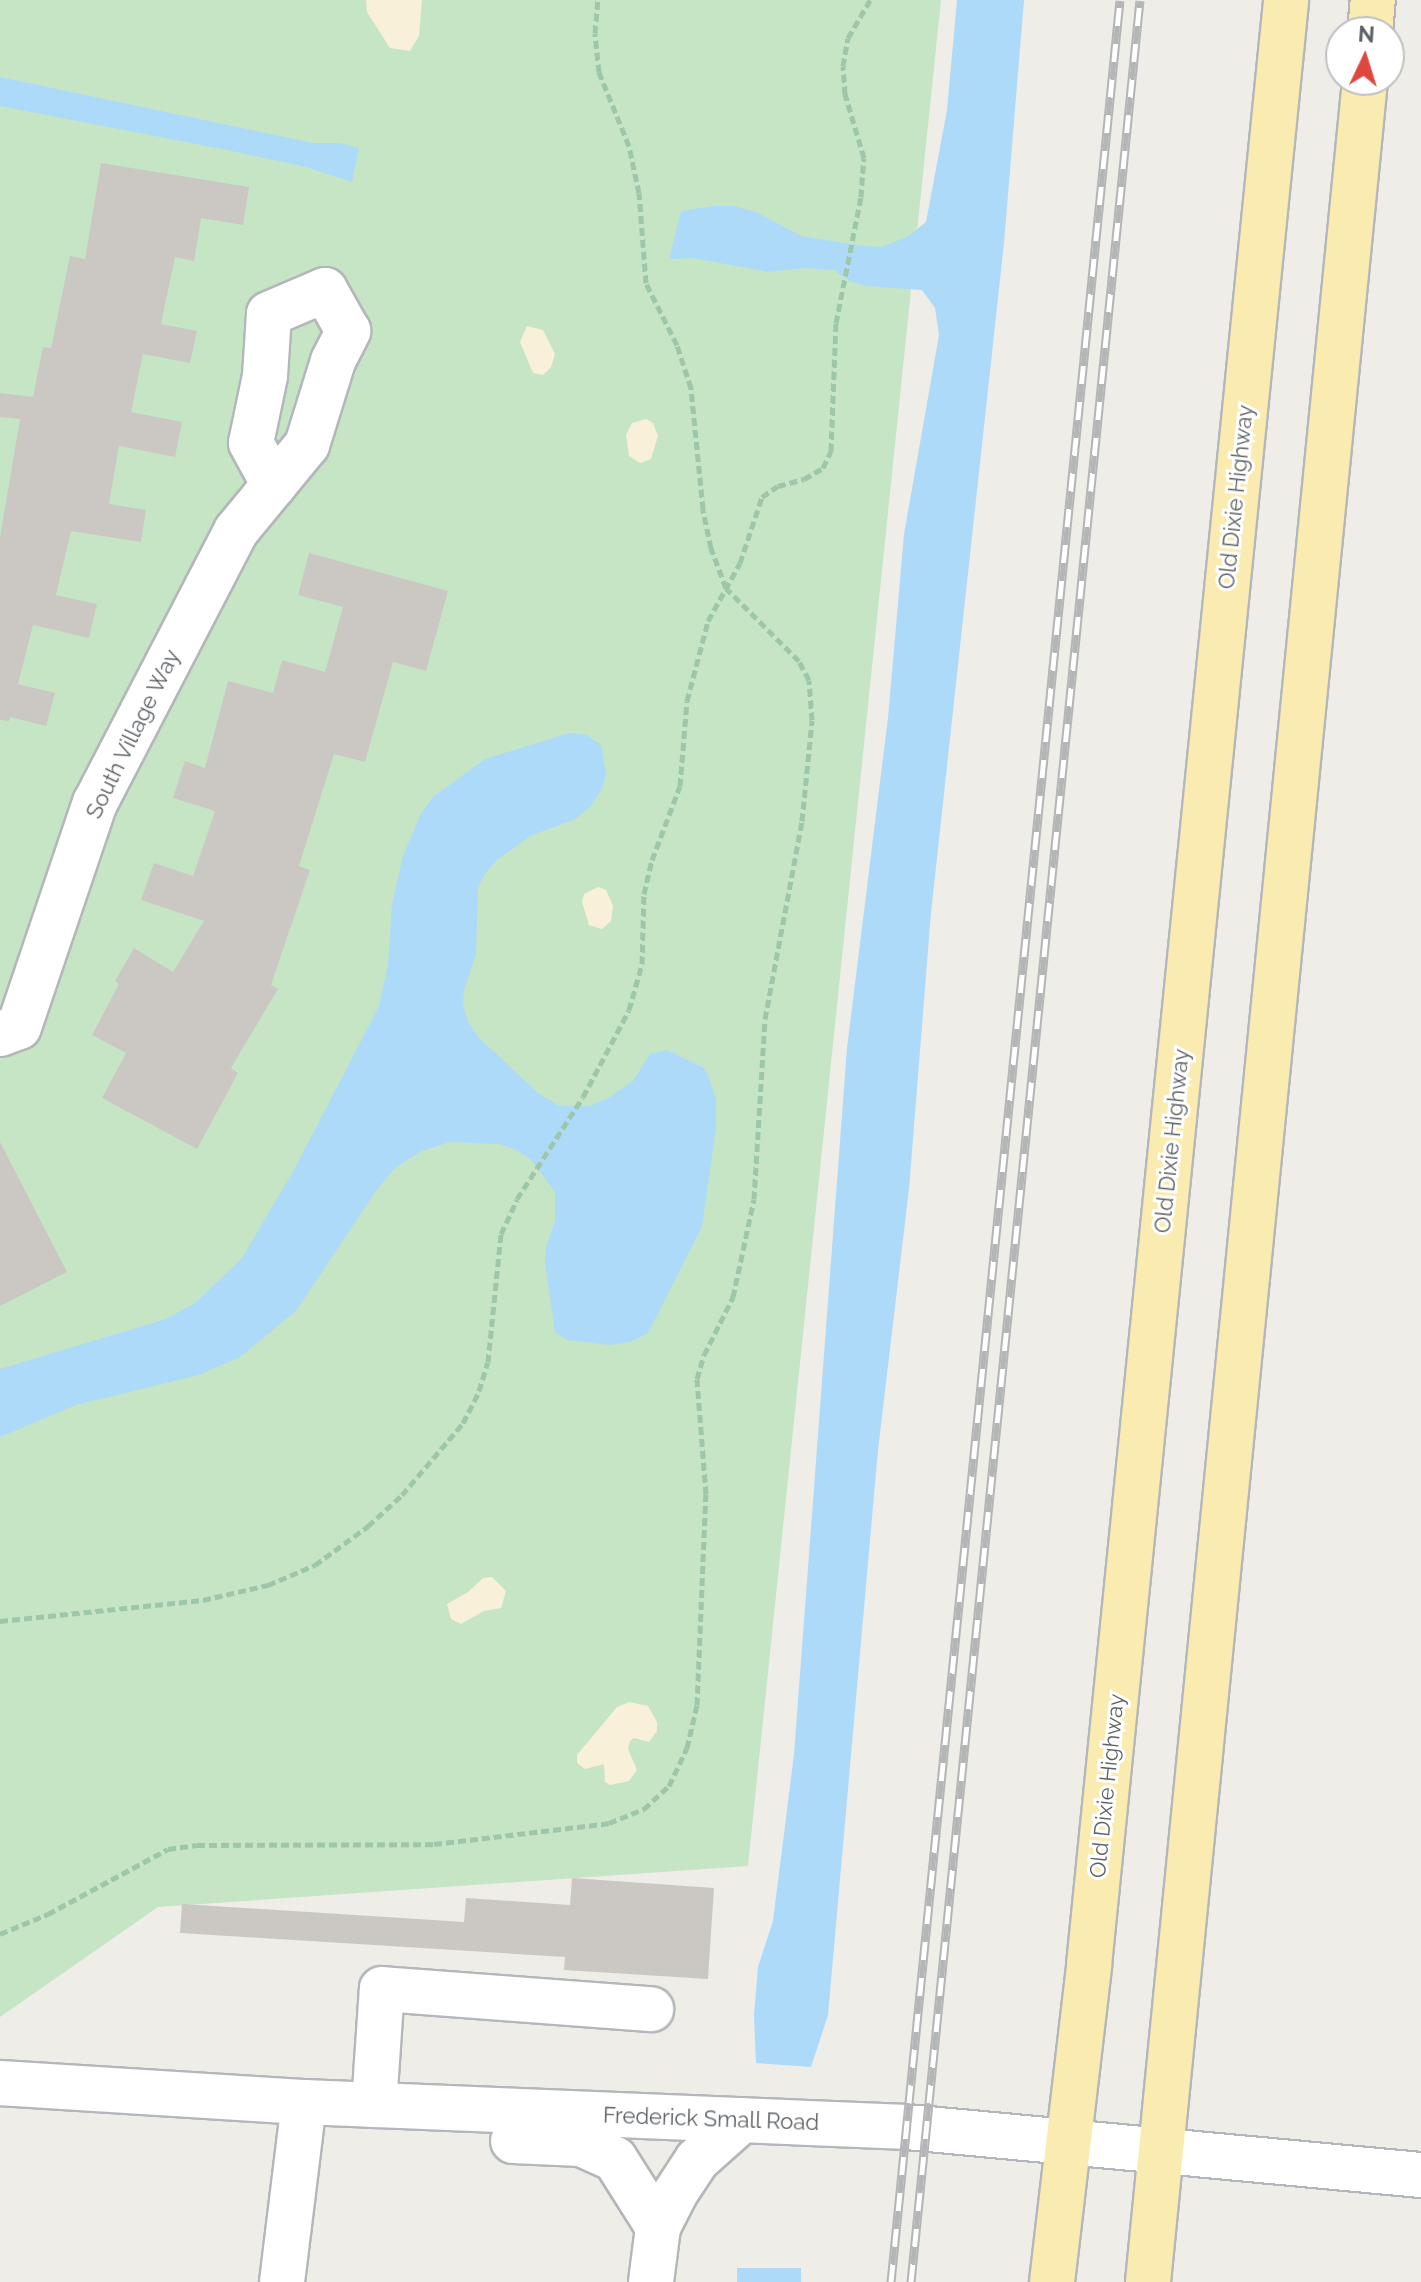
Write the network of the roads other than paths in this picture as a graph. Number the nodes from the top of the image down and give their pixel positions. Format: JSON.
{"nodes":[{"id":1,"x":1286,"y":0,"type":"edge"},
{"id":2,"x":1363,"y":96,"type":"edge"},
{"id":3,"x":274,"y":485,"type":"dead end"},
{"id":4,"x":0,"y":1034,"type":"edge"},
{"id":5,"x":651,"y":2009,"type":"dead end"},
{"id":6,"x":0,"y":2083,"type":"edge"},
{"id":7,"x":304,"y":2102,"type":"junction"},
{"id":8,"x":374,"y":2105,"type":"junction"},
{"id":9,"x":435,"y":2107,"type":"junction"},
{"id":10,"x":742,"y":2120,"type":"junction"},
{"id":11,"x":1067,"y":2143,"type":"junction"},
{"id":12,"x":1161,"y":2149,"type":"junction"},
{"id":13,"x":1421,"y":2175,"type":"edge"},
{"id":14,"x":658,"y":2227,"type":"junction"},
{"id":15,"x":293,"y":2274,"type":"edge"},
{"id":16,"x":651,"y":2282,"type":"edge"},
{"id":17,"x":1052,"y":2282,"type":"edge"},
{"id":18,"x":1148,"y":2282,"type":"edge"}],
"edges":[{"from":1,"to":11,"type":"main road","name":"Old Dixie Highway"},
{"from":2,"to":12,"type":"main road"},
{"from":3,"to":4,"type":"street","name":"South Village Way"},
{"from":5,"to":8,"type":"street"},
{"from":6,"to":7,"type":"street","name":"Frederick Small Road"},
{"from":7,"to":8,"type":"street","name":"Frederick Small Road"},
{"from":7,"to":15,"type":"street"},
{"from":8,"to":9,"type":"street","name":"Frederick Small Road"},
{"from":9,"to":10,"type":"street","name":"Frederick Small Road"},
{"from":9,"to":14,"type":"street"},
{"from":10,"to":11,"type":"street","name":"Frederick Small Road"},
{"from":10,"to":14,"type":"street"},
{"from":11,"to":12,"type":"street","name":"Frederick Small Road"},
{"from":11,"to":17,"type":"main road","name":"Old Dixie Highway"},
{"from":12,"to":13,"type":"street","name":"Frederick Small Road"},
{"from":12,"to":18,"type":"main road"},
{"from":14,"to":16,"type":"street"}]}
